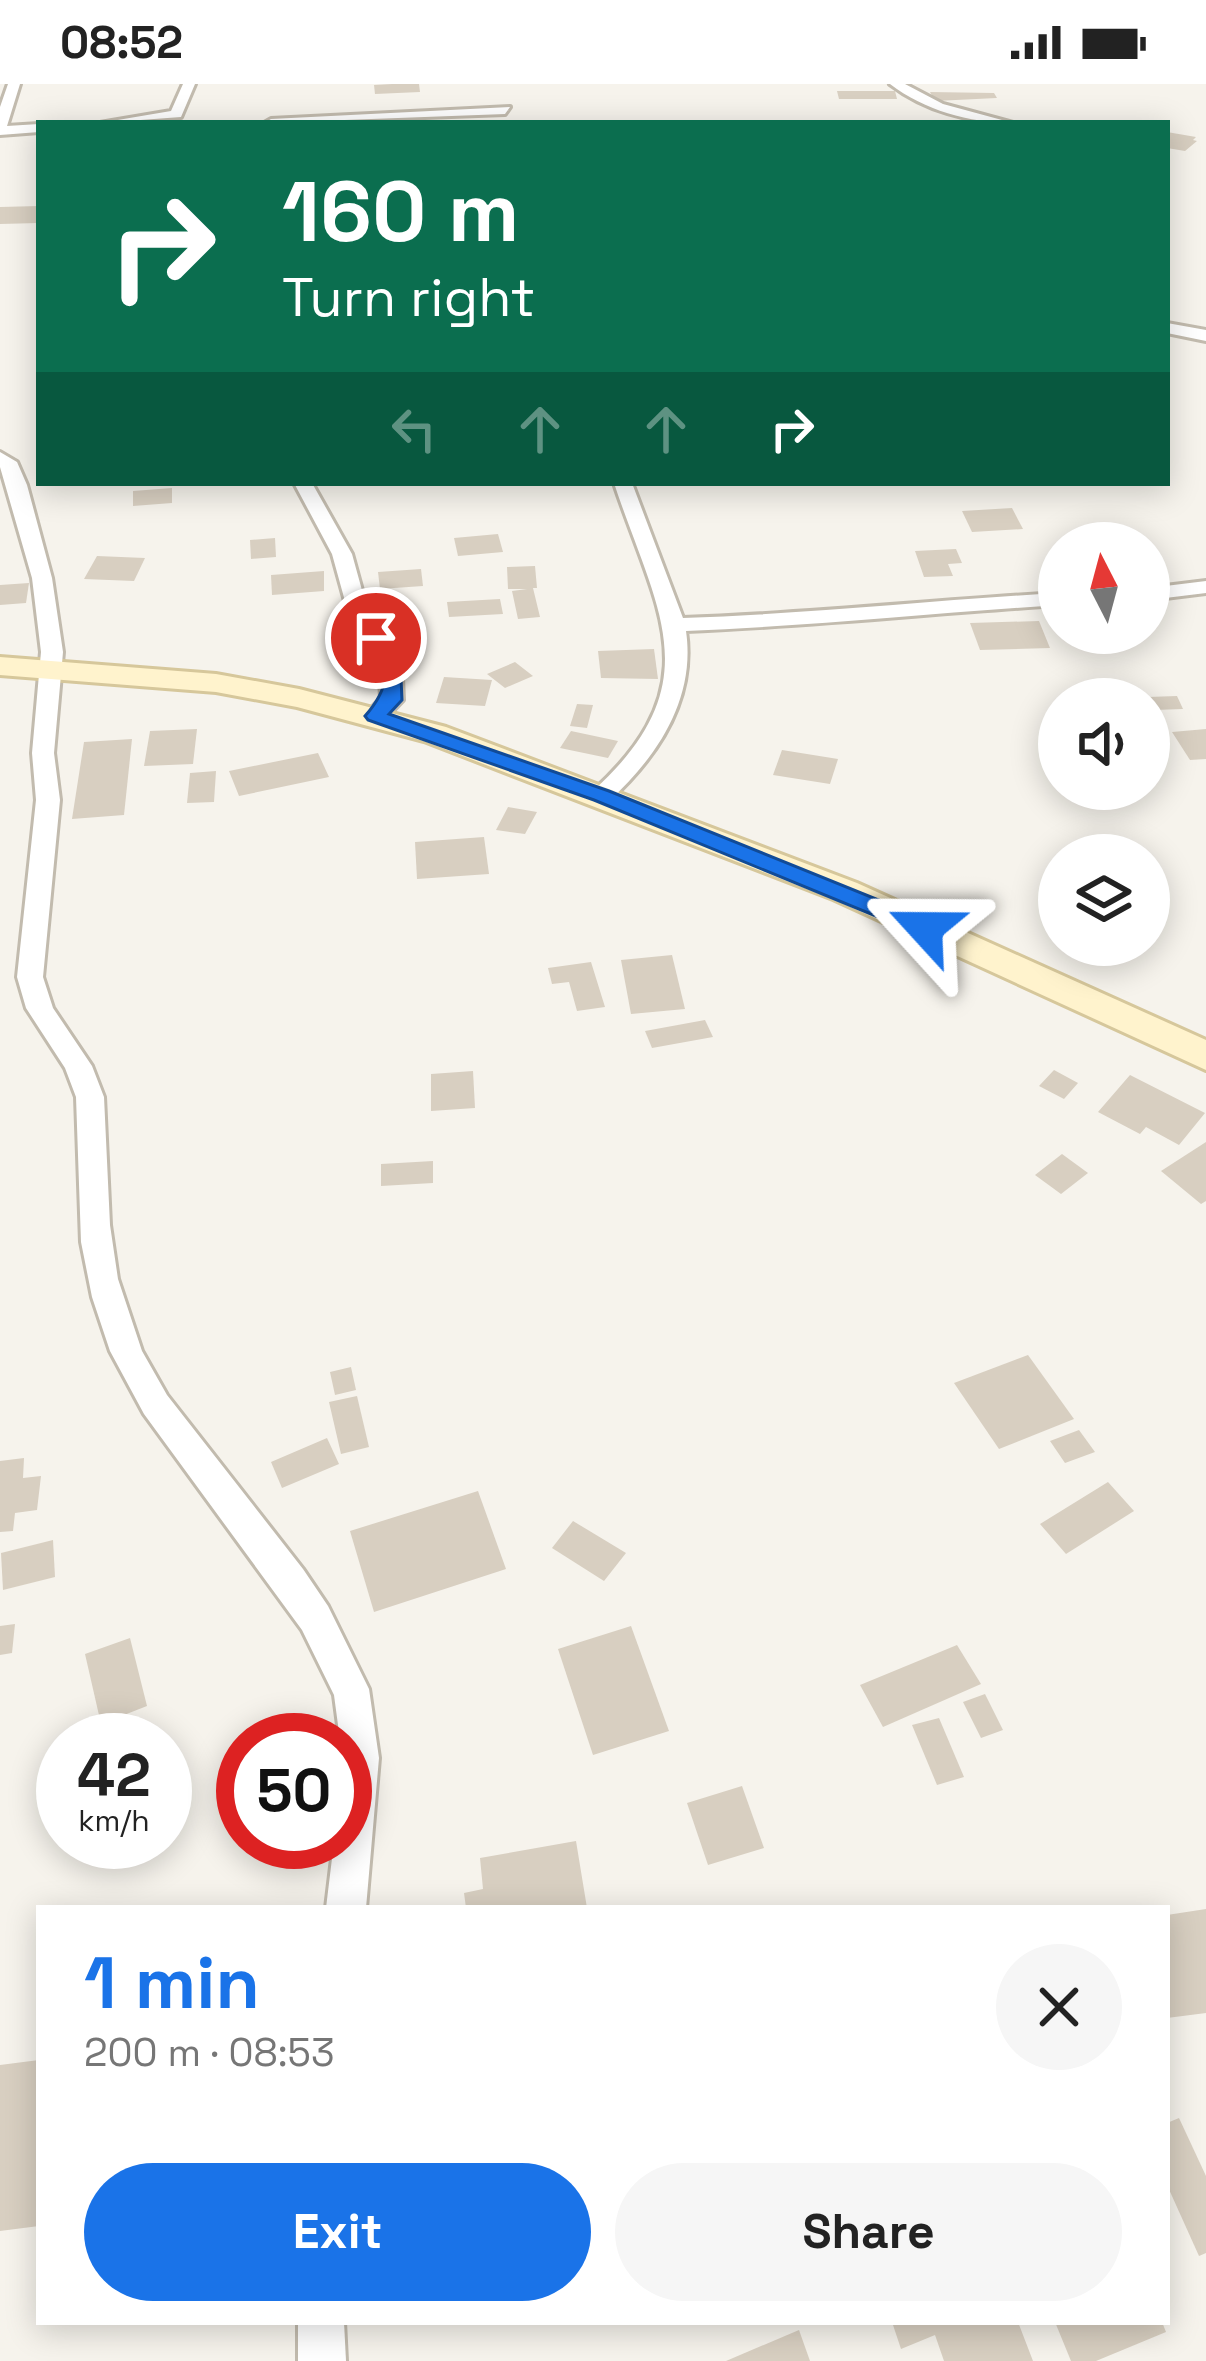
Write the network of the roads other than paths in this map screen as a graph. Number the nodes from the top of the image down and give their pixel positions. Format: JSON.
{"nodes":[{"id":1,"x":189,"y":84,"type":"edge"},
{"id":2,"x":896,"y":84,"type":"edge"},
{"id":3,"x":8,"y":93,"type":"edge"},
{"id":4,"x":505,"y":110,"type":"edge"},
{"id":5,"x":133,"y":120,"type":"edge"},
{"id":6,"x":325,"y":120,"type":"edge"},
{"id":7,"x":993,"y":120,"type":"edge"},
{"id":8,"x":36,"y":128,"type":"edge"},
{"id":9,"x":0,"y":129,"type":"edge"},
{"id":10,"x":1170,"y":328,"type":"edge"},
{"id":11,"x":1206,"y":336,"type":"edge"},
{"id":12,"x":0,"y":457,"type":"edge"},
{"id":13,"x":305,"y":486,"type":"edge"},
{"id":14,"x":624,"y":486,"type":"edge"},
{"id":15,"x":1206,"y":587,"type":"edge"},
{"id":16,"x":1170,"y":591,"type":"edge"},
{"id":17,"x":1038,"y":600,"type":"edge"},
{"id":18,"x":674,"y":625,"type":"junction"},
{"id":19,"x":0,"y":666,"type":"edge"},
{"id":20,"x":51,"y":668,"type":"junction"},
{"id":21,"x":375,"y":716,"type":"junction"},
{"id":22,"x":601,"y":796,"type":"junction"},
{"id":23,"x":1206,"y":1056,"type":"edge"},
{"id":24,"x":346,"y":1905,"type":"edge"},
{"id":25,"x":321,"y":2325,"type":"edge"},
{"id":26,"x":322,"y":2361,"type":"edge"}],
"edges":[{"from":1,"to":5,"type":"street"},
{"from":2,"to":7,"type":"street"},
{"from":3,"to":9,"type":"street"},
{"from":4,"to":6,"type":"street"},
{"from":8,"to":9,"type":"street"},
{"from":10,"to":11,"type":"street"},
{"from":12,"to":20,"type":"street"},
{"from":13,"to":21,"type":"street"},
{"from":14,"to":18,"type":"street"},
{"from":15,"to":16,"type":"street"},
{"from":17,"to":18,"type":"street"},
{"from":18,"to":22,"type":"street"},
{"from":19,"to":20,"type":"main road"},
{"from":20,"to":21,"type":"main road"},
{"from":20,"to":24,"type":"street"},
{"from":21,"to":22,"type":"main road"},
{"from":22,"to":23,"type":"main road"},
{"from":25,"to":26,"type":"street"}]}
